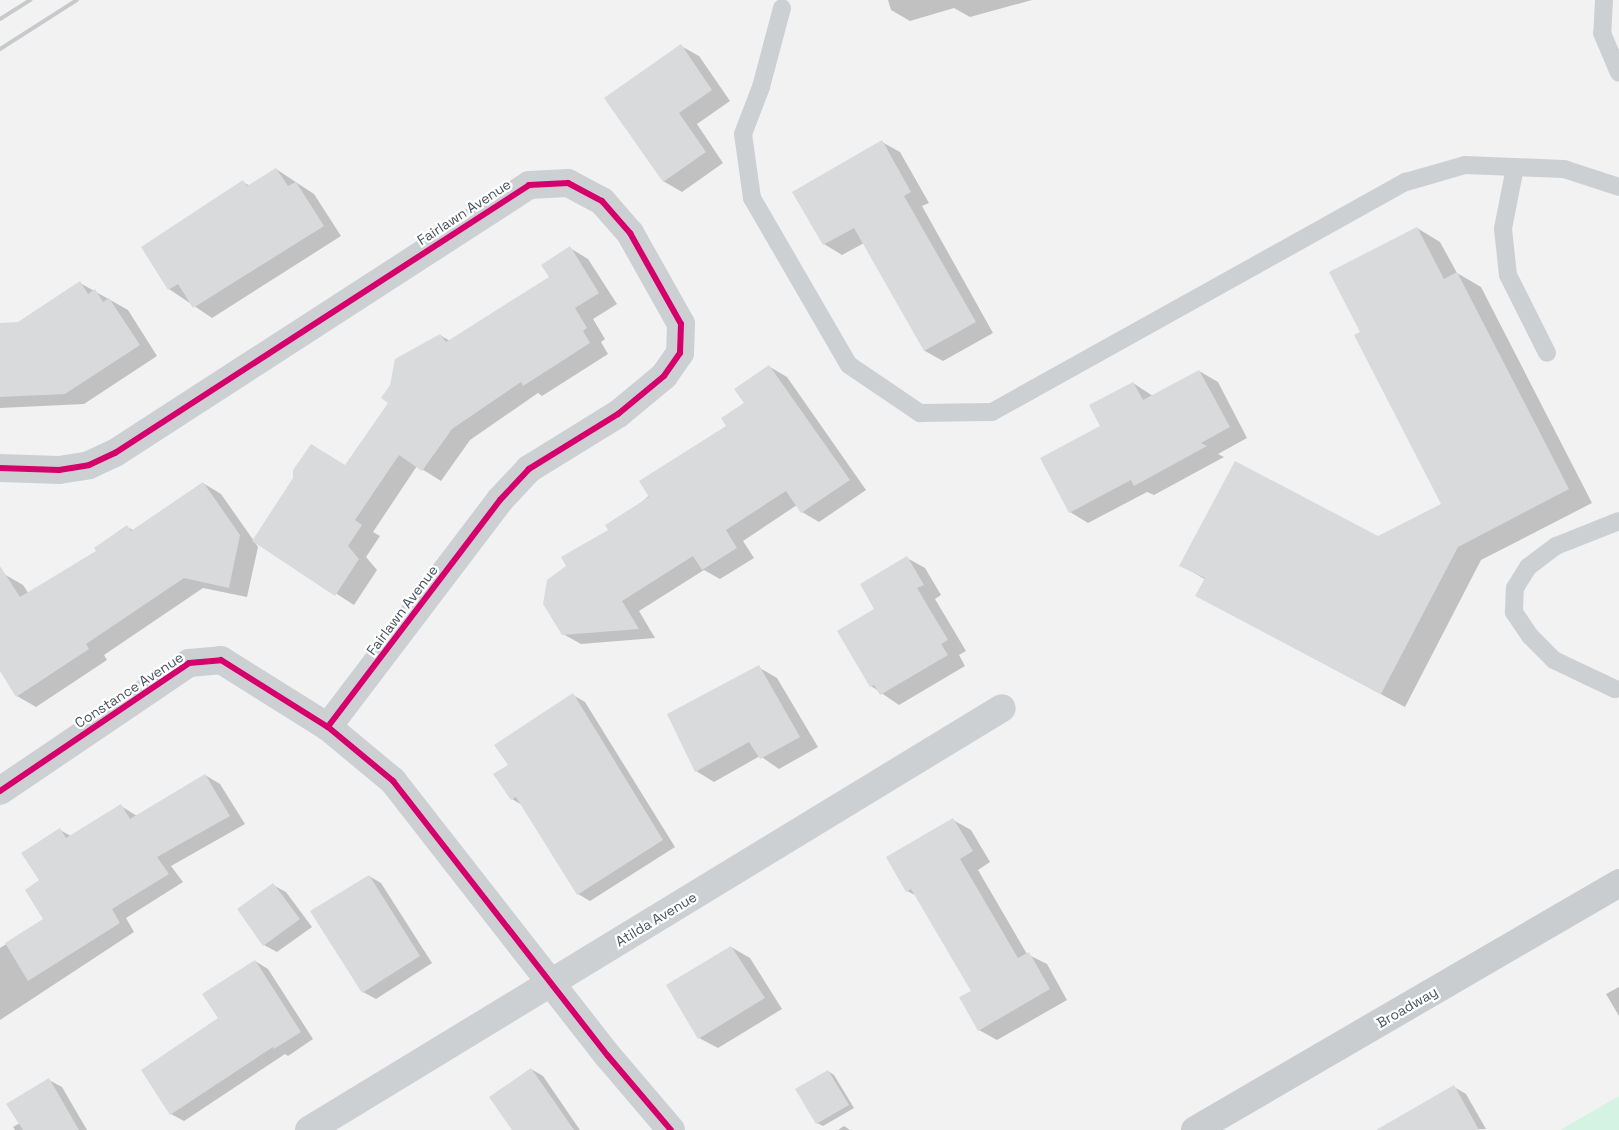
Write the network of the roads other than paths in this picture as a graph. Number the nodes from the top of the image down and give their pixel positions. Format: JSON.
{"nodes":[{"id":1,"x":1604,"y":0,"type":"edge"},
{"id":2,"x":782,"y":8,"type":"dead end"},
{"id":3,"x":1619,"y":73,"type":"edge"},
{"id":4,"x":1515,"y":167,"type":"junction"},
{"id":5,"x":1619,"y":187,"type":"edge"},
{"id":6,"x":1547,"y":353,"type":"dead end"},
{"id":7,"x":0,"y":468,"type":"edge"},
{"id":8,"x":1619,"y":521,"type":"edge"},
{"id":9,"x":1618,"y":691,"type":"edge"},
{"id":10,"x":1002,"y":708,"type":"dead end"},
{"id":11,"x":328,"y":726,"type":"junction"},
{"id":12,"x":0,"y":791,"type":"edge"},
{"id":13,"x":1619,"y":883,"type":"edge"},
{"id":14,"x":551,"y":983,"type":"junction"},
{"id":15,"x":309,"y":1130,"type":"edge"},
{"id":16,"x":671,"y":1130,"type":"edge"},
{"id":17,"x":1195,"y":1130,"type":"edge"}],
"edges":[{"from":1,"to":3,"type":"lane"},
{"from":2,"to":4,"type":"lane"},
{"from":4,"to":5,"type":"lane"},
{"from":4,"to":6,"type":"lane"},
{"from":7,"to":11,"type":"street","name":"Fairlawn Avenue"},
{"from":8,"to":9,"type":"lane"},
{"from":10,"to":14,"type":"street","name":"Atilda Avenue"},
{"from":11,"to":12,"type":"street","name":"Constance Avenue"},
{"from":11,"to":14,"type":"street","name":"Constance Avenue"},
{"from":13,"to":17,"type":"main road","name":"Broadway"},
{"from":14,"to":15,"type":"street","name":"Atilda Avenue"},
{"from":14,"to":16,"type":"street","name":"Constance Avenue"}]}
